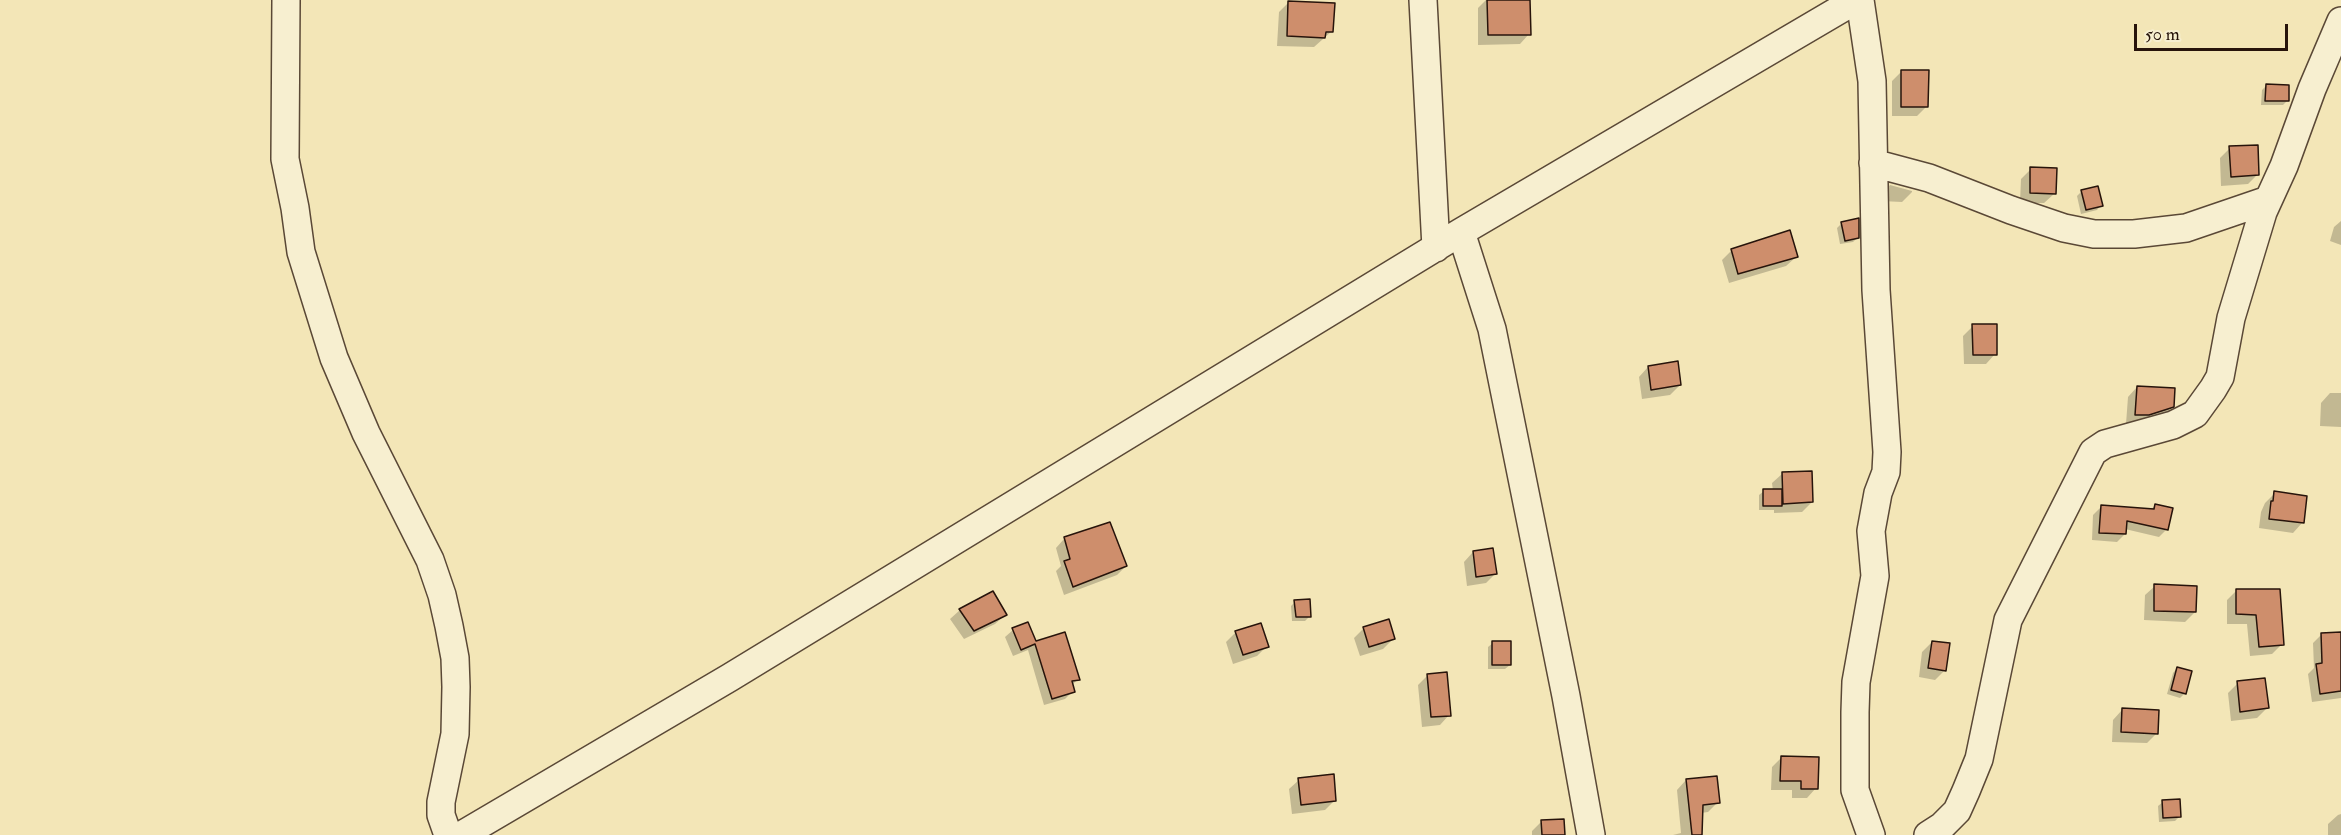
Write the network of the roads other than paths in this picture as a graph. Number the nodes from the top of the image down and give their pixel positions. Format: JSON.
{"nodes":[{"id":1,"x":286,"y":0,"type":"edge"},
{"id":2,"x":1423,"y":0,"type":"edge"},
{"id":3,"x":1858,"y":0,"type":"edge"},
{"id":4,"x":2341,"y":21,"type":"edge"},
{"id":5,"x":1874,"y":163,"type":"junction"},
{"id":6,"x":2268,"y":200,"type":"junction"},
{"id":7,"x":1461,"y":232,"type":"junction"},
{"id":8,"x":1436,"y":248,"type":"junction"},
{"id":9,"x":448,"y":835,"type":"edge"},
{"id":10,"x":462,"y":835,"type":"edge"},
{"id":11,"x":1591,"y":835,"type":"edge"},
{"id":12,"x":1871,"y":835,"type":"edge"},
{"id":13,"x":1928,"y":835,"type":"edge"}],
"edges":[{"from":1,"to":9,"type":"street"},
{"from":2,"to":8,"type":"street"},
{"from":3,"to":5,"type":"street"},
{"from":3,"to":7,"type":"street"},
{"from":4,"to":6,"type":"street"},
{"from":5,"to":6,"type":"street"},
{"from":5,"to":12,"type":"street"},
{"from":6,"to":13,"type":"street"},
{"from":7,"to":8,"type":"street"},
{"from":7,"to":11,"type":"street"},
{"from":8,"to":10,"type":"street"}]}
